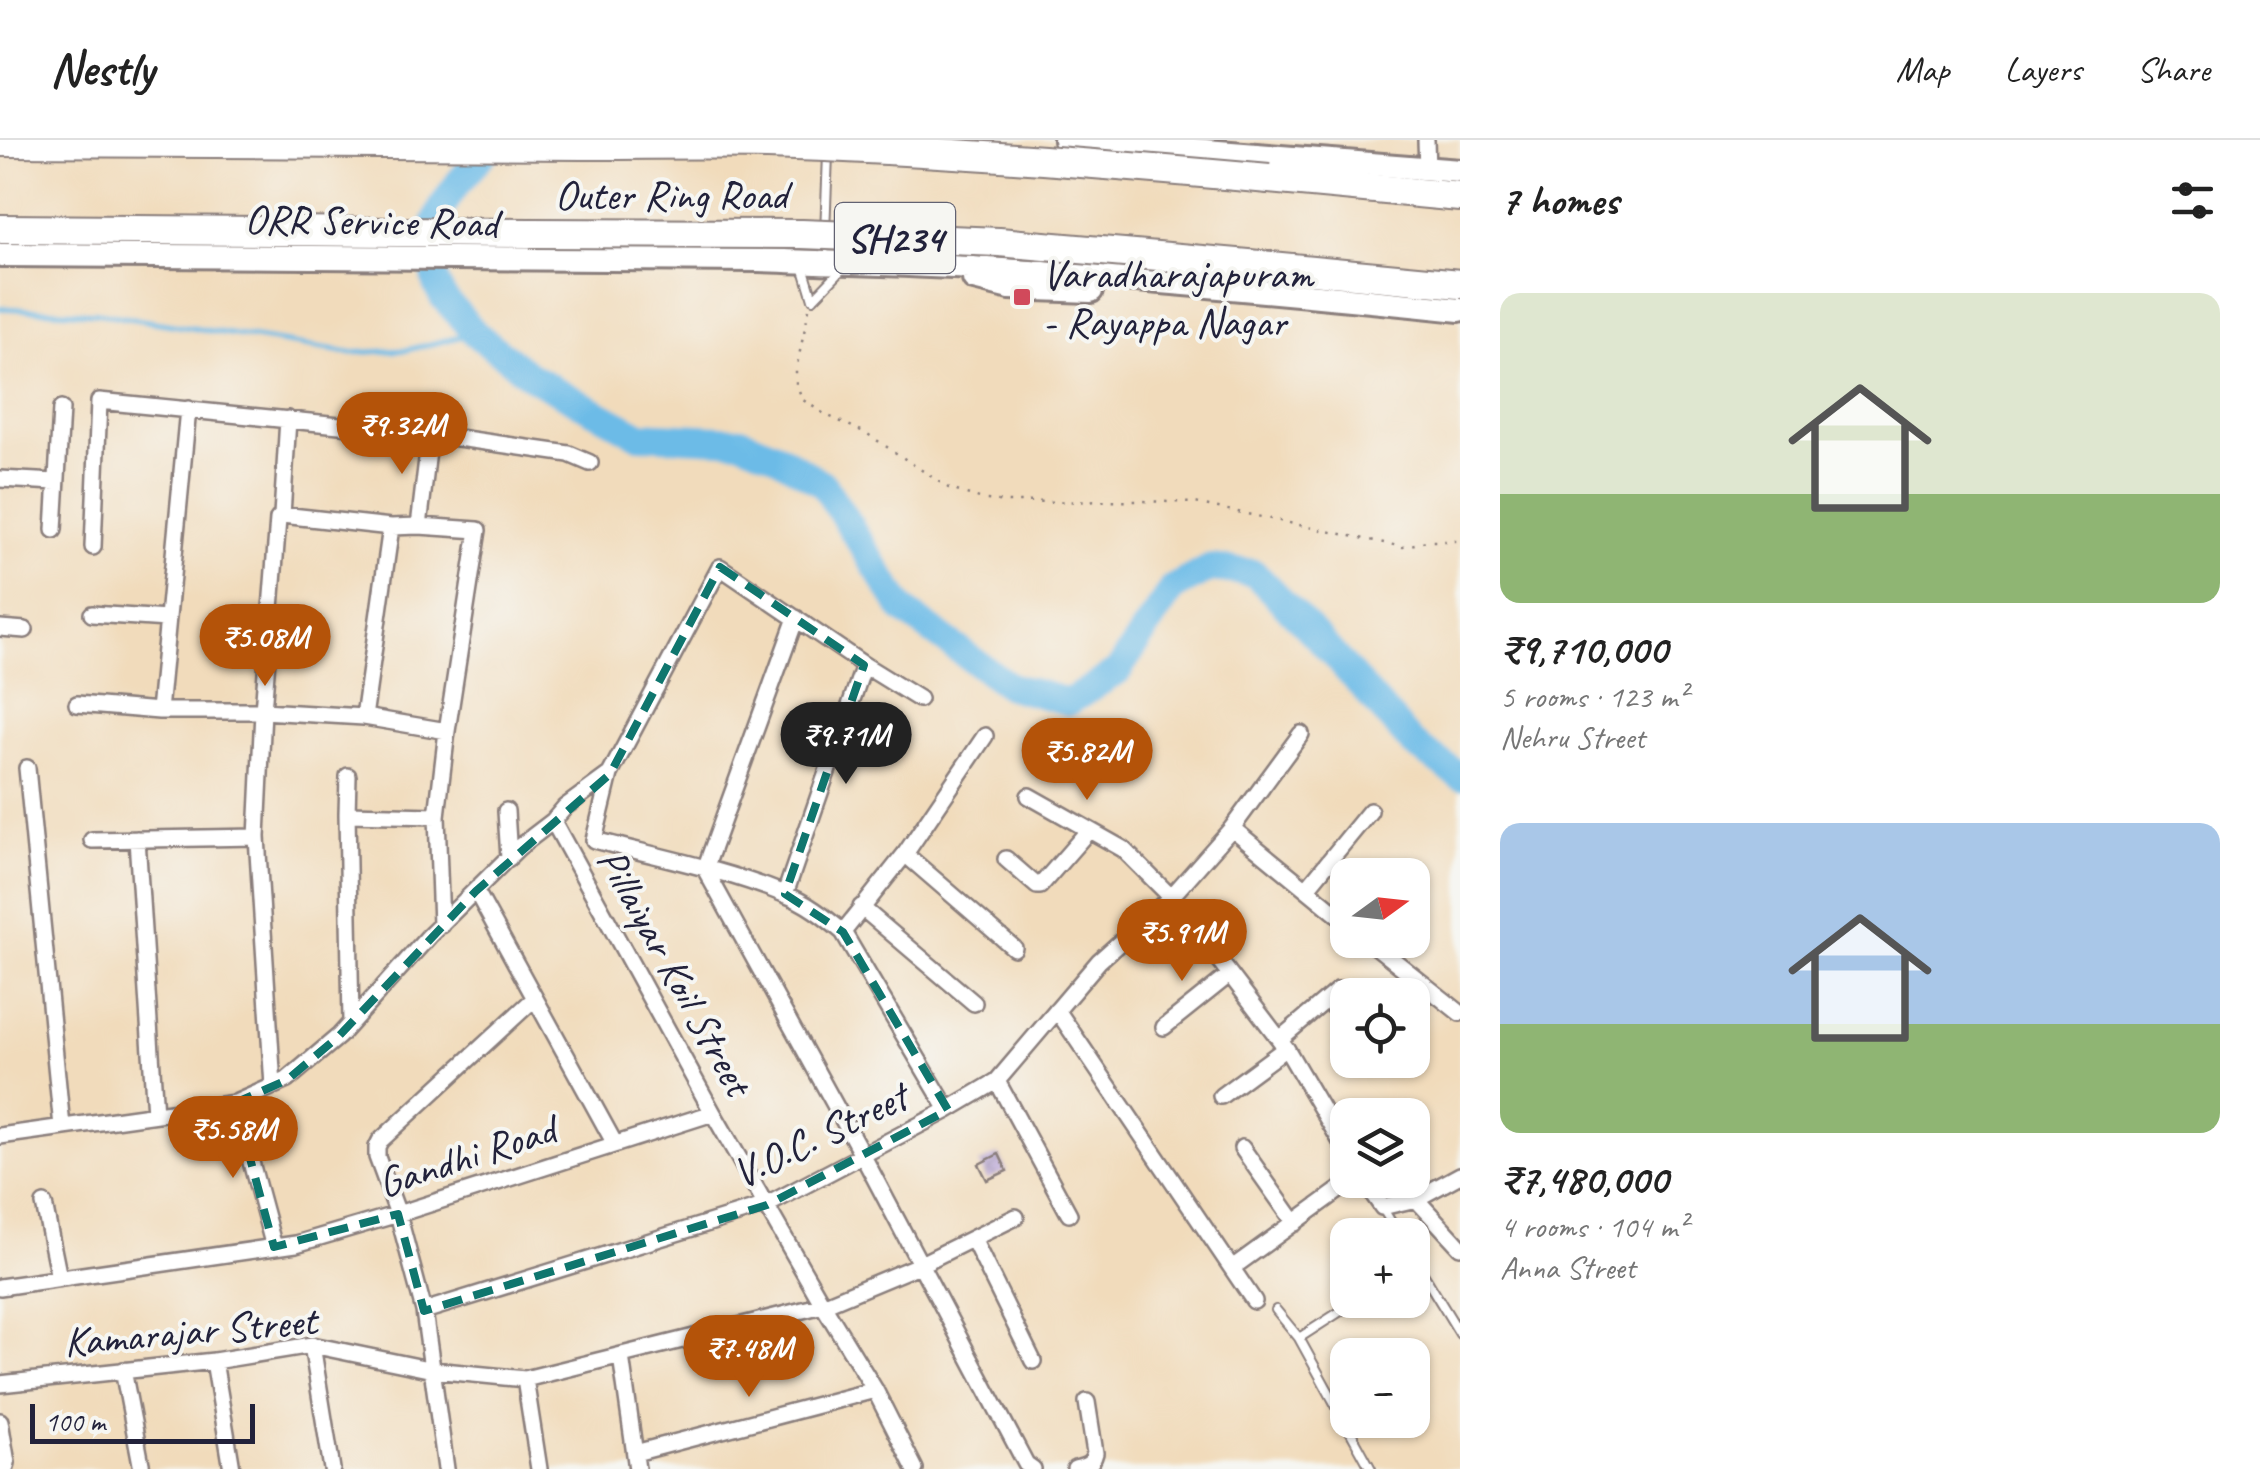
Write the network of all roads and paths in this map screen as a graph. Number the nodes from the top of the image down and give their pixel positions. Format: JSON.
{"nodes":[{"id":1,"x":829,"y":140,"type":"edge"},
{"id":2,"x":1065,"y":140,"type":"edge"},
{"id":3,"x":1426,"y":140,"type":"edge"},
{"id":4,"x":0,"y":142,"type":"edge"},
{"id":5,"x":1160,"y":144,"type":"edge"},
{"id":6,"x":1245,"y":147,"type":"edge"},
{"id":7,"x":1428,"y":168,"type":"junction"},
{"id":8,"x":1459,"y":190,"type":"edge"},
{"id":9,"x":0,"y":229,"type":"edge"},
{"id":10,"x":403,"y":245,"type":"junction"},
{"id":11,"x":462,"y":245,"type":"junction"},
{"id":12,"x":0,"y":255,"type":"edge"},
{"id":13,"x":824,"y":263,"type":"junction"},
{"id":14,"x":1383,"y":276,"type":"junction"},
{"id":15,"x":1460,"y":284,"type":"edge"},
{"id":16,"x":813,"y":300,"type":"junction"},
{"id":17,"x":1460,"y":307,"type":"edge"},
{"id":18,"x":61,"y":409,"type":"dead end"},
{"id":19,"x":188,"y":409,"type":"junction"},
{"id":20,"x":288,"y":419,"type":"junction"},
{"id":21,"x":430,"y":434,"type":"junction"},
{"id":22,"x":590,"y":464,"type":"dead end"},
{"id":23,"x":0,"y":479,"type":"edge"},
{"id":24,"x":56,"y":482,"type":"junction"},
{"id":25,"x":282,"y":515,"type":"junction"},
{"id":26,"x":419,"y":526,"type":"junction"},
{"id":27,"x":390,"y":527,"type":"junction"},
{"id":28,"x":54,"y":530,"type":"dead end"},
{"id":29,"x":1460,"y":541,"type":"edge"},
{"id":30,"x":93,"y":547,"type":"dead end"},
{"id":31,"x":92,"y":614,"type":"dead end"},
{"id":32,"x":167,"y":618,"type":"junction"},
{"id":33,"x":796,"y":618,"type":"junction"},
{"id":34,"x":0,"y":628,"type":"edge"},
{"id":35,"x":25,"y":630,"type":"dead end"},
{"id":36,"x":864,"y":664,"type":"junction"},
{"id":37,"x":919,"y":699,"type":"dead end"},
{"id":38,"x":77,"y":704,"type":"dead end"},
{"id":39,"x":158,"y":711,"type":"junction"},
{"id":40,"x":262,"y":711,"type":"junction"},
{"id":41,"x":364,"y":717,"type":"junction"},
{"id":42,"x":446,"y":731,"type":"junction"},
{"id":43,"x":1301,"y":734,"type":"dead end"},
{"id":44,"x":985,"y":736,"type":"dead end"},
{"id":45,"x":27,"y":768,"type":"dead end"},
{"id":46,"x":610,"y":774,"type":"junction"},
{"id":47,"x":348,"y":776,"type":"dead end"},
{"id":48,"x":1029,"y":796,"type":"dead end"},
{"id":49,"x":1370,"y":811,"type":"dead end"},
{"id":50,"x":506,"y":812,"type":"dead end"},
{"id":51,"x":347,"y":814,"type":"junction"},
{"id":52,"x":436,"y":816,"type":"junction"},
{"id":53,"x":553,"y":821,"type":"junction"},
{"id":54,"x":1232,"y":828,"type":"junction"},
{"id":55,"x":1090,"y":830,"type":"junction"},
{"id":56,"x":257,"y":837,"type":"junction"},
{"id":57,"x":137,"y":839,"type":"junction"},
{"id":58,"x":92,"y":840,"type":"dead end"},
{"id":59,"x":906,"y":854,"type":"junction"},
{"id":60,"x":509,"y":858,"type":"junction"},
{"id":61,"x":1006,"y":859,"type":"dead end"},
{"id":62,"x":705,"y":869,"type":"junction"},
{"id":63,"x":1307,"y":888,"type":"junction"},
{"id":64,"x":476,"y":891,"type":"junction"},
{"id":65,"x":785,"y":894,"type":"junction"},
{"id":66,"x":1171,"y":897,"type":"junction"},
{"id":67,"x":861,"y":907,"type":"junction"},
{"id":68,"x":1330,"y":908,"type":"edge"},
{"id":69,"x":441,"y":925,"type":"junction"},
{"id":70,"x":843,"y":932,"type":"junction"},
{"id":71,"x":1014,"y":948,"type":"dead end"},
{"id":72,"x":1396,"y":958,"type":"edge"},
{"id":73,"x":1229,"y":975,"type":"junction"},
{"id":74,"x":535,"y":998,"type":"junction"},
{"id":75,"x":1330,"y":998,"type":"edge"},
{"id":76,"x":974,"y":1003,"type":"dead end"},
{"id":77,"x":1057,"y":1010,"type":"junction"},
{"id":78,"x":1460,"y":1013,"type":"edge"},
{"id":79,"x":352,"y":1021,"type":"junction"},
{"id":80,"x":1164,"y":1027,"type":"dead end"},
{"id":81,"x":1283,"y":1044,"type":"junction"},
{"id":82,"x":997,"y":1081,"type":"junction"},
{"id":83,"x":273,"y":1086,"type":"junction"},
{"id":84,"x":1220,"y":1096,"type":"dead end"},
{"id":85,"x":235,"y":1103,"type":"junction"},
{"id":86,"x":948,"y":1110,"type":"junction"},
{"id":87,"x":714,"y":1113,"type":"junction"},
{"id":88,"x":154,"y":1114,"type":"junction"},
{"id":89,"x":1330,"y":1124,"type":"edge"},
{"id":90,"x":62,"y":1127,"type":"junction"},
{"id":91,"x":0,"y":1136,"type":"edge"},
{"id":92,"x":616,"y":1144,"type":"junction"},
{"id":93,"x":1242,"y":1148,"type":"dead end"},
{"id":94,"x":862,"y":1156,"type":"junction"},
{"id":95,"x":1460,"y":1175,"type":"edge"},
{"id":96,"x":1330,"y":1197,"type":"edge"},
{"id":97,"x":1376,"y":1198,"type":"edge"},
{"id":98,"x":1416,"y":1199,"type":"junction"},
{"id":99,"x":44,"y":1204,"type":"dead end"},
{"id":100,"x":766,"y":1205,"type":"junction"},
{"id":101,"x":1382,"y":1207,"type":"junction"},
{"id":102,"x":398,"y":1214,"type":"junction"},
{"id":103,"x":1069,"y":1214,"type":"dead end"},
{"id":104,"x":1016,"y":1217,"type":"dead end"},
{"id":105,"x":1389,"y":1218,"type":"edge"},
{"id":106,"x":1295,"y":1223,"type":"junction"},
{"id":107,"x":973,"y":1239,"type":"junction"},
{"id":108,"x":274,"y":1247,"type":"junction"},
{"id":109,"x":1460,"y":1247,"type":"edge"},
{"id":110,"x":919,"y":1265,"type":"junction"},
{"id":111,"x":1232,"y":1268,"type":"junction"},
{"id":112,"x":59,"y":1278,"type":"junction"},
{"id":113,"x":1430,"y":1286,"type":"edge"},
{"id":114,"x":0,"y":1287,"type":"edge"},
{"id":115,"x":1254,"y":1301,"type":"dead end"},
{"id":116,"x":823,"y":1305,"type":"junction"},
{"id":117,"x":1276,"y":1310,"type":"dead end"},
{"id":118,"x":424,"y":1311,"type":"junction"},
{"id":119,"x":1330,"y":1318,"type":"edge"},
{"id":120,"x":1460,"y":1334,"type":"edge"},
{"id":121,"x":1298,"y":1338,"type":"junction"},
{"id":122,"x":312,"y":1345,"type":"junction"},
{"id":123,"x":621,"y":1356,"type":"junction"},
{"id":124,"x":214,"y":1361,"type":"junction"},
{"id":125,"x":1034,"y":1362,"type":"dead end"},
{"id":126,"x":123,"y":1370,"type":"junction"},
{"id":127,"x":434,"y":1370,"type":"junction"},
{"id":128,"x":525,"y":1379,"type":"junction"},
{"id":129,"x":0,"y":1384,"type":"edge"},
{"id":130,"x":875,"y":1390,"type":"junction"},
{"id":131,"x":1088,"y":1402,"type":"dead end"},
{"id":132,"x":0,"y":1421,"type":"edge"},
{"id":133,"x":636,"y":1461,"type":"edge"},
{"id":134,"x":1029,"y":1466,"type":"edge"},
{"id":135,"x":5,"y":1469,"type":"edge"},
{"id":136,"x":142,"y":1469,"type":"edge"},
{"id":137,"x":232,"y":1469,"type":"edge"},
{"id":138,"x":332,"y":1469,"type":"edge"},
{"id":139,"x":446,"y":1469,"type":"edge"},
{"id":140,"x":538,"y":1469,"type":"edge"},
{"id":141,"x":915,"y":1469,"type":"edge"},
{"id":142,"x":1006,"y":1469,"type":"edge"},
{"id":143,"x":1075,"y":1469,"type":"edge"},
{"id":144,"x":1371,"y":1469,"type":"edge"}],
"edges":[{"from":1,"to":13,"type":"lane"},
{"from":2,"to":5,"type":"main road"},
{"from":3,"to":7,"type":"street"},
{"from":4,"to":8,"type":"highway","name":"Outer Ring Road","number":"SH234","bridge":true},
{"from":5,"to":6,"type":"main road"},
{"from":6,"to":7,"type":"main road"},
{"from":7,"to":8,"type":"main road"},
{"from":9,"to":10,"type":"highway","name":"Outer Ring Road","number":"SH234"},
{"from":10,"to":11,"type":"highway","name":"Outer Ring Road","number":"SH234"},
{"from":10,"to":12,"type":"main road","name":"ORR Service Road"},
{"from":11,"to":13,"type":"main road","name":"ORR Service Road"},
{"from":11,"to":14,"type":"highway","name":"Outer Ring Road","number":"SH234","bridge":true},
{"from":13,"to":16,"type":"lane"},
{"from":13,"to":16,"type":"lane"},
{"from":13,"to":17,"type":"main road","name":"ORR Service Road"},
{"from":14,"to":15,"type":"highway","name":"Outer Ring Road","number":"SH234"},
{"from":14,"to":17,"type":"highway"},
{"from":16,"to":29,"type":"path"},
{"from":18,"to":24,"type":"street"},
{"from":19,"to":20,"type":"street"},
{"from":19,"to":30,"type":"street"},
{"from":19,"to":32,"type":"street"},
{"from":20,"to":21,"type":"street"},
{"from":20,"to":25,"type":"street"},
{"from":21,"to":22,"type":"street"},
{"from":21,"to":26,"type":"street"},
{"from":23,"to":24,"type":"street"},
{"from":24,"to":28,"type":"street"},
{"from":25,"to":27,"type":"street"},
{"from":25,"to":40,"type":"street"},
{"from":26,"to":27,"type":"street"},
{"from":26,"to":42,"type":"street"},
{"from":27,"to":41,"type":"street"},
{"from":31,"to":32,"type":"street"},
{"from":32,"to":39,"type":"street"},
{"from":33,"to":36,"type":"street"},
{"from":33,"to":46,"type":"street"},
{"from":33,"to":62,"type":"street"},
{"from":34,"to":35,"type":"street"},
{"from":36,"to":37,"type":"street"},
{"from":36,"to":65,"type":"street"},
{"from":38,"to":39,"type":"street"},
{"from":39,"to":40,"type":"street"},
{"from":40,"to":41,"type":"street"},
{"from":40,"to":56,"type":"street"},
{"from":41,"to":42,"type":"street"},
{"from":42,"to":52,"type":"street"},
{"from":43,"to":54,"type":"street","name":"V.O.C. Street"},
{"from":44,"to":59,"type":"street"},
{"from":45,"to":90,"type":"street"},
{"from":46,"to":53,"type":"street"},
{"from":46,"to":62,"type":"street"},
{"from":47,"to":51,"type":"street"},
{"from":48,"to":55,"type":"street"},
{"from":49,"to":63,"type":"street"},
{"from":50,"to":60,"type":"street"},
{"from":51,"to":52,"type":"street"},
{"from":51,"to":79,"type":"street"},
{"from":52,"to":69,"type":"street"},
{"from":53,"to":60,"type":"street"},
{"from":53,"to":87,"type":"street","name":"Pillaiyar Koil Street"},
{"from":54,"to":63,"type":"street"},
{"from":54,"to":66,"type":"street","name":"V.O.C. Street"},
{"from":55,"to":61,"type":"street"},
{"from":55,"to":66,"type":"street"},
{"from":56,"to":57,"type":"street"},
{"from":56,"to":83,"type":"street"},
{"from":57,"to":58,"type":"street"},
{"from":57,"to":88,"type":"street"},
{"from":59,"to":67,"type":"street"},
{"from":59,"to":71,"type":"street"},
{"from":60,"to":64,"type":"street"},
{"from":62,"to":65,"type":"street"},
{"from":62,"to":94,"type":"street"},
{"from":63,"to":68,"type":"street"},
{"from":64,"to":69,"type":"street"},
{"from":64,"to":74,"type":"street"},
{"from":65,"to":70,"type":"street"},
{"from":66,"to":73,"type":"street"},
{"from":66,"to":77,"type":"street","name":"V.O.C. Street"},
{"from":67,"to":70,"type":"street"},
{"from":67,"to":76,"type":"street"},
{"from":69,"to":79,"type":"street"},
{"from":70,"to":86,"type":"street"},
{"from":72,"to":78,"type":"street"},
{"from":73,"to":80,"type":"street"},
{"from":73,"to":81,"type":"street"},
{"from":74,"to":92,"type":"street"},
{"from":74,"to":102,"type":"street"},
{"from":75,"to":81,"type":"street"},
{"from":77,"to":82,"type":"street","name":"V.O.C. Street"},
{"from":77,"to":111,"type":"street"},
{"from":79,"to":83,"type":"street"},
{"from":81,"to":84,"type":"street"},
{"from":81,"to":89,"type":"street"},
{"from":82,"to":86,"type":"street","name":"V.O.C. Street"},
{"from":82,"to":103,"type":"street"},
{"from":83,"to":85,"type":"street"},
{"from":85,"to":88,"type":"street"},
{"from":85,"to":108,"type":"street"},
{"from":86,"to":94,"type":"street","name":"V.O.C. Street"},
{"from":87,"to":92,"type":"street","name":"Gandhi Road"},
{"from":87,"to":100,"type":"street","name":"Pillaiyar Koil Street"},
{"from":88,"to":90,"type":"street"},
{"from":90,"to":91,"type":"street"},
{"from":92,"to":102,"type":"street","name":"Gandhi Road"},
{"from":93,"to":106,"type":"street"},
{"from":94,"to":100,"type":"street","name":"V.O.C. Street"},
{"from":94,"to":110,"type":"street"},
{"from":95,"to":98,"type":"street"},
{"from":96,"to":106,"type":"street"},
{"from":97,"to":101,"type":"street"},
{"from":98,"to":101,"type":"street"},
{"from":98,"to":109,"type":"street"},
{"from":99,"to":112,"type":"street"},
{"from":100,"to":116,"type":"street","name":"Pillaiyar Koil Street"},
{"from":100,"to":118,"type":"street","name":"V.O.C. Street"},
{"from":101,"to":105,"type":"lane"},
{"from":102,"to":108,"type":"street","name":"Gandhi Road"},
{"from":102,"to":118,"type":"street"},
{"from":104,"to":107,"type":"street","name":"Kamarajar Street"},
{"from":106,"to":111,"type":"street"},
{"from":107,"to":110,"type":"street","name":"Kamarajar Street"},
{"from":107,"to":125,"type":"street"},
{"from":108,"to":112,"type":"street","name":"Gandhi Road"},
{"from":110,"to":116,"type":"street","name":"Kamarajar Street"},
{"from":110,"to":134,"type":"street"},
{"from":111,"to":115,"type":"street"},
{"from":112,"to":114,"type":"street","name":"Gandhi Road"},
{"from":113,"to":120,"type":"lane"},
{"from":116,"to":123,"type":"street","name":"Kamarajar Street"},
{"from":116,"to":130,"type":"street","name":"Pillaiyar Koil Street"},
{"from":117,"to":121,"type":"lane"},
{"from":118,"to":127,"type":"street"},
{"from":119,"to":121,"type":"lane"},
{"from":121,"to":144,"type":"lane"},
{"from":122,"to":124,"type":"street","name":"Kamarajar Street"},
{"from":122,"to":127,"type":"street","name":"Kamarajar Street"},
{"from":122,"to":138,"type":"street"},
{"from":123,"to":128,"type":"street","name":"Kamarajar Street"},
{"from":123,"to":133,"type":"street"},
{"from":124,"to":126,"type":"street","name":"Kamarajar Street"},
{"from":124,"to":137,"type":"street"},
{"from":126,"to":129,"type":"street","name":"Kamarajar Street"},
{"from":126,"to":136,"type":"street"},
{"from":127,"to":128,"type":"street","name":"Kamarajar Street"},
{"from":127,"to":139,"type":"street"},
{"from":128,"to":140,"type":"street"},
{"from":130,"to":133,"type":"street"},
{"from":130,"to":141,"type":"street","name":"Pillaiyar Koil Street"},
{"from":131,"to":143,"type":"street"},
{"from":132,"to":135,"type":"street"},
{"from":134,"to":142,"type":"street"}]}
